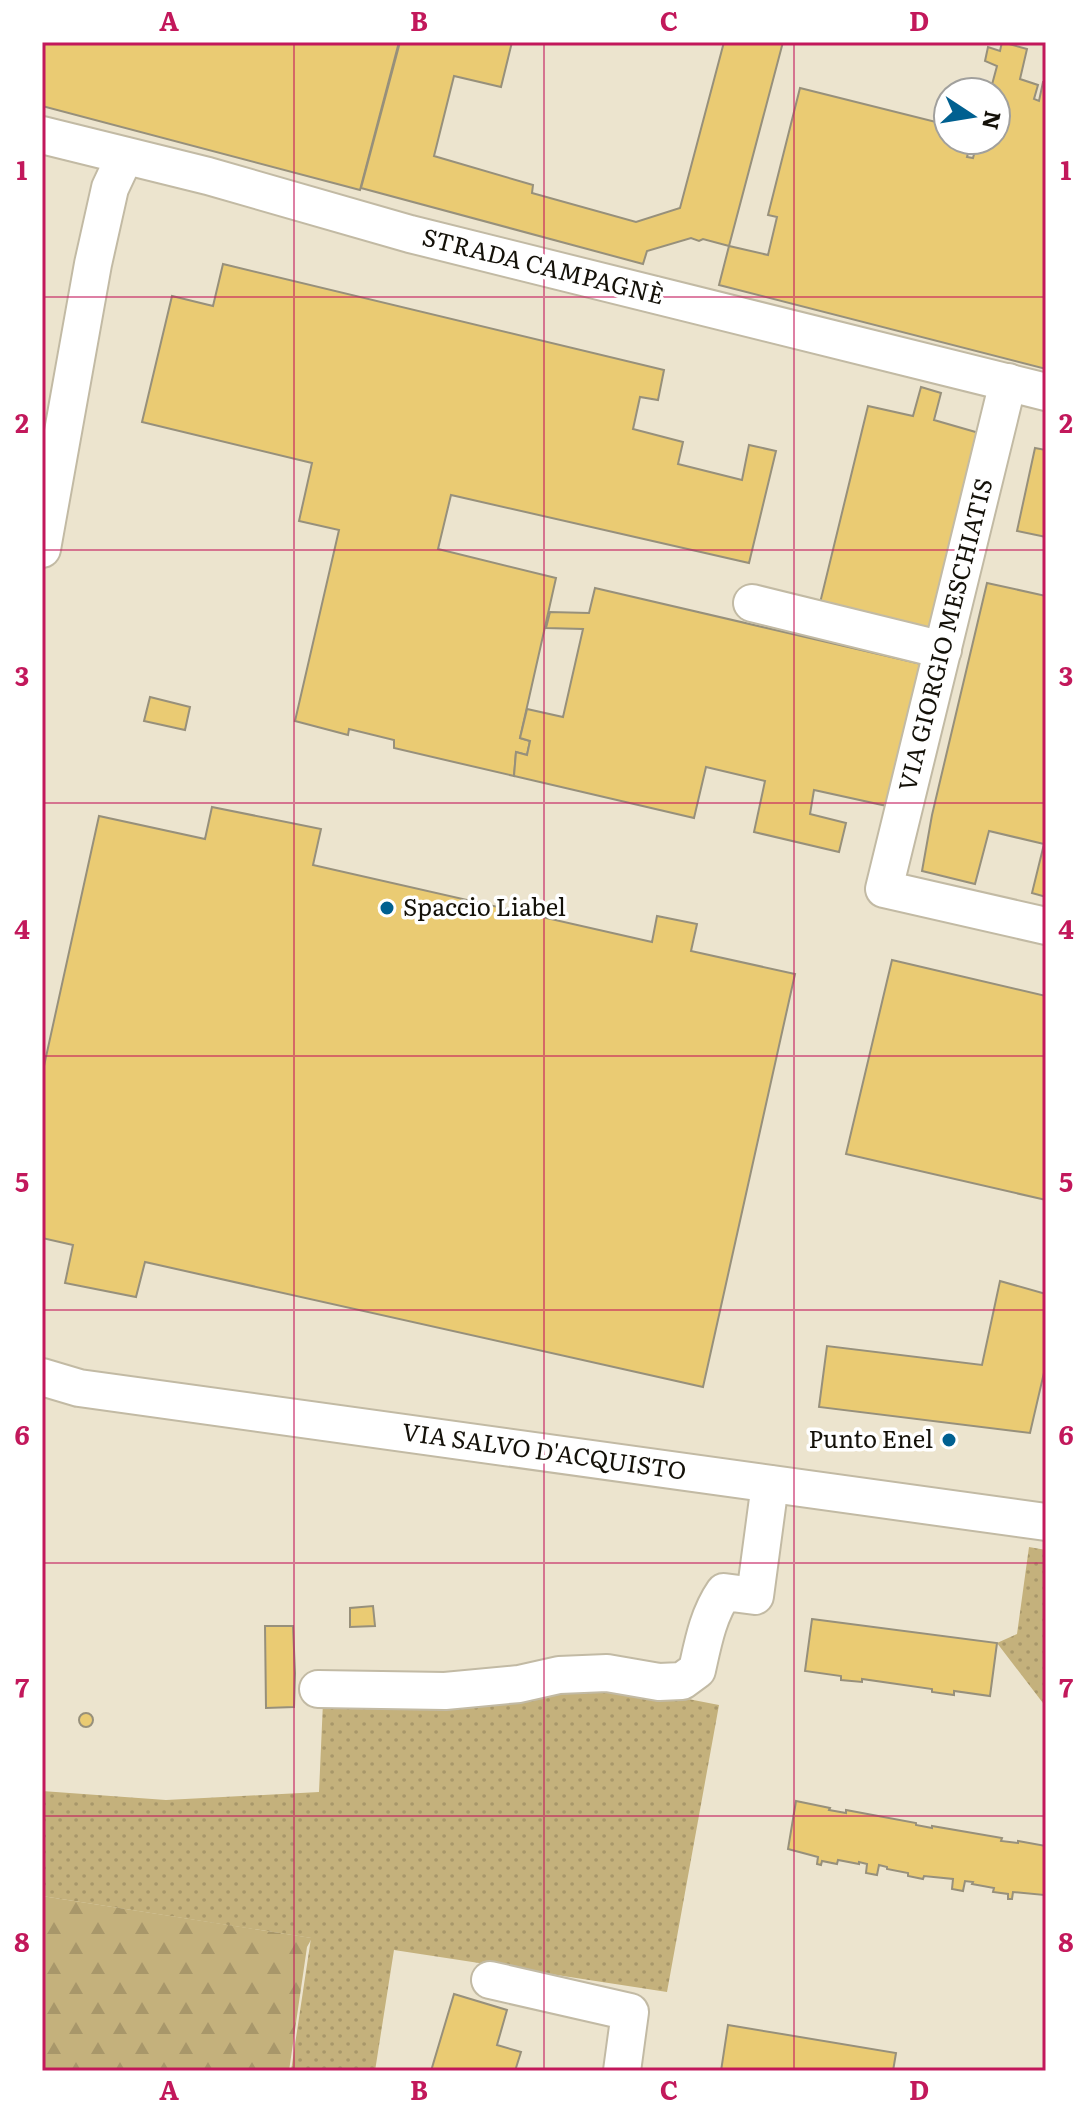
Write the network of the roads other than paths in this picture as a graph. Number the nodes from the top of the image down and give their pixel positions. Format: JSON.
{"nodes":[{"id":1,"x":42,"y":135,"type":"edge"},
{"id":2,"x":125,"y":156,"type":"junction"},
{"id":3,"x":1008,"y":382,"type":"junction"},
{"id":4,"x":1046,"y":392,"type":"edge"},
{"id":5,"x":42,"y":549,"type":"edge"},
{"id":6,"x":752,"y":603,"type":"dead end"},
{"id":7,"x":943,"y":650,"type":"junction"},
{"id":8,"x":1046,"y":926,"type":"edge"},
{"id":9,"x":42,"y":1377,"type":"edge"},
{"id":10,"x":770,"y":1484,"type":"junction"},
{"id":11,"x":1046,"y":1522,"type":"edge"},
{"id":12,"x":318,"y":1689,"type":"dead end"},
{"id":13,"x":490,"y":1980,"type":"dead end"},
{"id":14,"x":622,"y":2071,"type":"edge"}],
"edges":[{"from":1,"to":2,"type":"street","name":"STRADA CAMPAGNÈ"},
{"from":2,"to":3,"type":"street","name":"STRADA CAMPAGNÈ"},
{"from":2,"to":5,"type":"street"},
{"from":3,"to":4,"type":"street","name":"STRADA CAMPAGNÈ"},
{"from":3,"to":7,"type":"street","name":"VIA GIORGIO MESCHIATIS"},
{"from":6,"to":7,"type":"street"},
{"from":7,"to":8,"type":"street","name":"VIA GIORGIO MESCHIATIS"},
{"from":9,"to":10,"type":"street","name":"VIA SALVO D'ACQUISTO"},
{"from":10,"to":11,"type":"street","name":"VIA SALVO D'ACQUISTO"},
{"from":10,"to":12,"type":"street"},
{"from":13,"to":14,"type":"street"}]}
